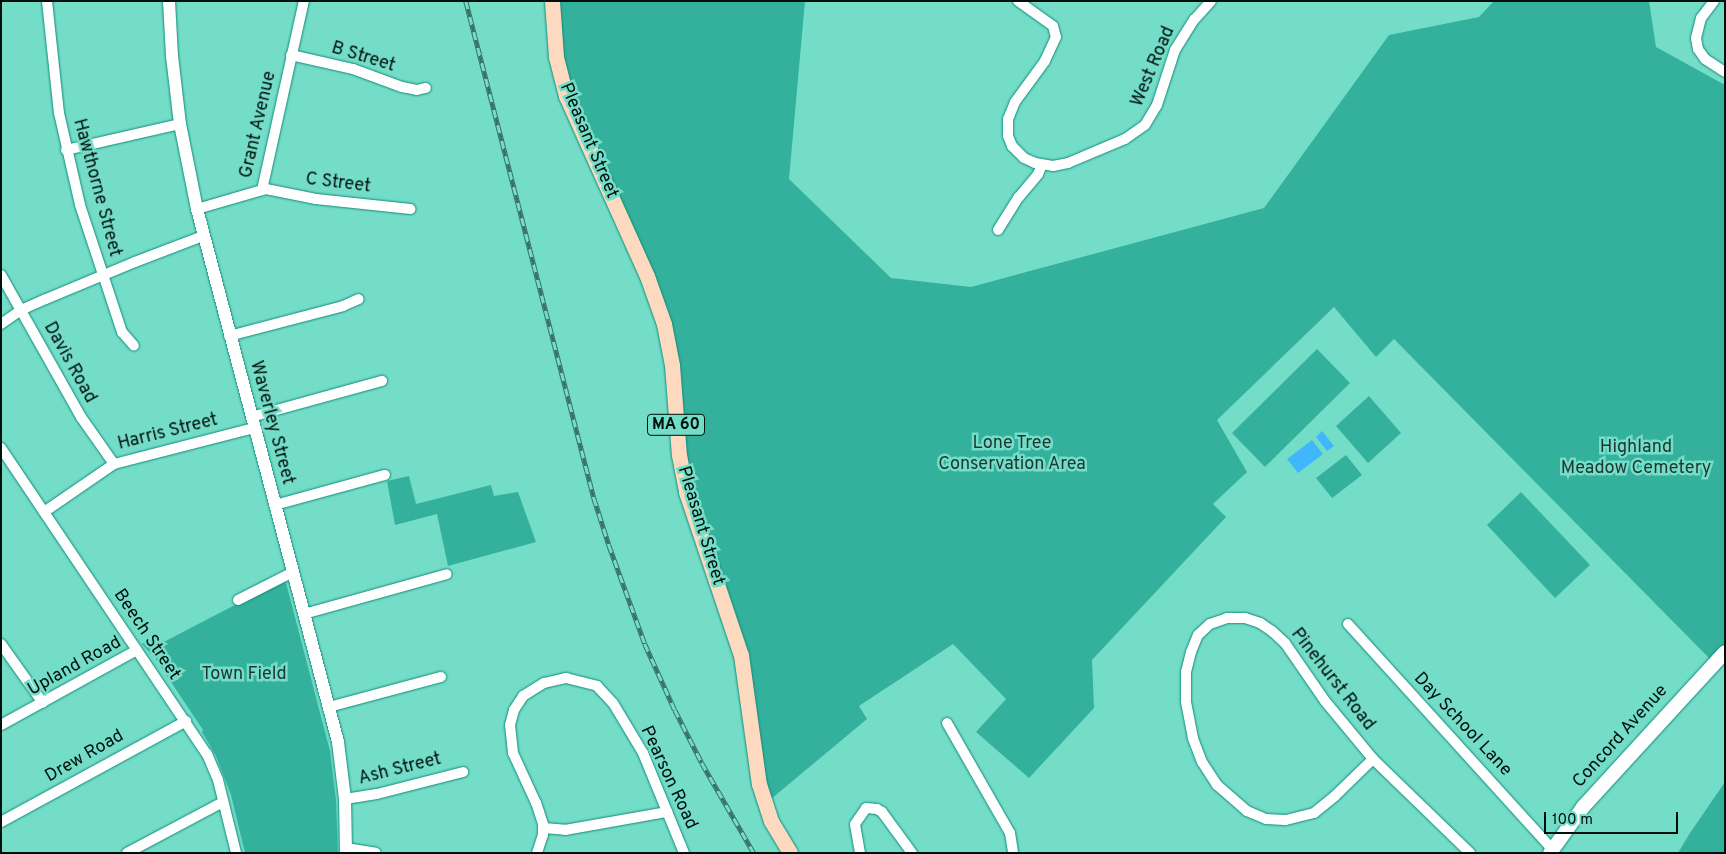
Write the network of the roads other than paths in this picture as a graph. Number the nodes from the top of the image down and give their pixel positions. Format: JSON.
{"nodes":[{"id":1,"x":47,"y":1,"type":"edge"},
{"id":2,"x":169,"y":1,"type":"edge"},
{"id":3,"x":304,"y":1,"type":"edge"},
{"id":4,"x":552,"y":1,"type":"edge"},
{"id":5,"x":1018,"y":1,"type":"edge"},
{"id":6,"x":1211,"y":1,"type":"edge"},
{"id":7,"x":1714,"y":1,"type":"edge"},
{"id":8,"x":291,"y":55,"type":"junction"},
{"id":9,"x":1725,"y":72,"type":"edge"},
{"id":10,"x":426,"y":88,"type":"dead end"},
{"id":11,"x":180,"y":124,"type":"junction"},
{"id":12,"x":66,"y":150,"type":"junction"},
{"id":13,"x":1042,"y":165,"type":"junction"},
{"id":14,"x":262,"y":190,"type":"junction"},
{"id":15,"x":197,"y":209,"type":"junction"},
{"id":16,"x":410,"y":209,"type":"dead end"},
{"id":17,"x":998,"y":230,"type":"dead end"},
{"id":18,"x":204,"y":236,"type":"junction"},
{"id":19,"x":1,"y":275,"type":"edge"},
{"id":20,"x":102,"y":277,"type":"junction"},
{"id":21,"x":359,"y":299,"type":"dead end"},
{"id":22,"x":21,"y":310,"type":"junction"},
{"id":23,"x":1,"y":324,"type":"edge"},
{"id":24,"x":229,"y":336,"type":"junction"},
{"id":25,"x":134,"y":346,"type":"dead end"},
{"id":26,"x":382,"y":381,"type":"dead end"},
{"id":27,"x":252,"y":422,"type":"junction"},
{"id":28,"x":1,"y":448,"type":"edge"},
{"id":29,"x":114,"y":464,"type":"junction"},
{"id":30,"x":385,"y":474,"type":"dead end"},
{"id":31,"x":275,"y":505,"type":"junction"},
{"id":32,"x":44,"y":512,"type":"junction"},
{"id":33,"x":293,"y":572,"type":"junction"},
{"id":34,"x":447,"y":574,"type":"dead end"},
{"id":35,"x":238,"y":600,"type":"dead end"},
{"id":36,"x":304,"y":614,"type":"junction"},
{"id":37,"x":1348,"y":624,"type":"dead end"},
{"id":38,"x":1,"y":644,"type":"edge"},
{"id":39,"x":137,"y":650,"type":"junction"},
{"id":40,"x":1725,"y":652,"type":"edge"},
{"id":41,"x":441,"y":677,"type":"dead end"},
{"id":42,"x":44,"y":703,"type":"junction"},
{"id":43,"x":329,"y":708,"type":"junction"},
{"id":44,"x":186,"y":721,"type":"junction"},
{"id":45,"x":947,"y":723,"type":"dead end"},
{"id":46,"x":1,"y":724,"type":"edge"},
{"id":47,"x":1373,"y":758,"type":"junction"},
{"id":48,"x":463,"y":772,"type":"dead end"},
{"id":49,"x":345,"y":799,"type":"junction"},
{"id":50,"x":223,"y":802,"type":"junction"},
{"id":51,"x":667,"y":812,"type":"junction"},
{"id":52,"x":1,"y":822,"type":"edge"},
{"id":53,"x":544,"y":828,"type":"junction"},
{"id":54,"x":346,"y":851,"type":"edge"},
{"id":55,"x":1551,"y":851,"type":"edge"},
{"id":56,"x":127,"y":853,"type":"edge"},
{"id":57,"x":236,"y":853,"type":"edge"},
{"id":58,"x":376,"y":853,"type":"edge"},
{"id":59,"x":537,"y":853,"type":"edge"},
{"id":60,"x":684,"y":853,"type":"edge"},
{"id":61,"x":790,"y":853,"type":"edge"},
{"id":62,"x":860,"y":853,"type":"edge"},
{"id":63,"x":912,"y":853,"type":"edge"},
{"id":64,"x":1013,"y":853,"type":"edge"},
{"id":65,"x":1470,"y":853,"type":"edge"}],
"edges":[{"from":1,"to":12,"type":"street","name":"Hawthorne Street"},
{"from":2,"to":11,"type":"street","name":"Waverley Street"},
{"from":3,"to":8,"type":"street","name":"Grant Avenue"},
{"from":4,"to":61,"type":"main road","name":"Pleasant Street","number":"MA 60"},
{"from":5,"to":13,"type":"street"},
{"from":6,"to":13,"type":"street","name":"West Road"},
{"from":7,"to":9,"type":"street"},
{"from":8,"to":10,"type":"street","name":"B Street"},
{"from":8,"to":14,"type":"street","name":"Grant Avenue"},
{"from":11,"to":12,"type":"street"},
{"from":11,"to":15,"type":"street","name":"Waverley Street"},
{"from":12,"to":20,"type":"street","name":"Hawthorne Street"},
{"from":13,"to":17,"type":"street"},
{"from":14,"to":15,"type":"street","name":"Grant Avenue"},
{"from":14,"to":16,"type":"street","name":"C Street"},
{"from":15,"to":18,"type":"street","name":"Waverley Street"},
{"from":18,"to":20,"type":"street"},
{"from":18,"to":24,"type":"street","name":"Waverley Street"},
{"from":19,"to":22,"type":"street","name":"Davis Road"},
{"from":20,"to":22,"type":"street"},
{"from":20,"to":25,"type":"street","name":"Hawthorne Street"},
{"from":21,"to":24,"type":"street"},
{"from":22,"to":23,"type":"street"},
{"from":22,"to":29,"type":"street","name":"Davis Road"},
{"from":24,"to":27,"type":"street","name":"Waverley Street"},
{"from":26,"to":27,"type":"street","name":"Harris Street"},
{"from":27,"to":29,"type":"street","name":"Harris Street"},
{"from":27,"to":31,"type":"street","name":"Waverley Street"},
{"from":28,"to":32,"type":"street","name":"Beech Street"},
{"from":29,"to":32,"type":"street","name":"Harris Street"},
{"from":30,"to":31,"type":"street"},
{"from":31,"to":33,"type":"street","name":"Waverley Street"},
{"from":32,"to":39,"type":"street","name":"Beech Street"},
{"from":33,"to":35,"type":"street"},
{"from":33,"to":36,"type":"street","name":"Waverley Street"},
{"from":34,"to":36,"type":"street"},
{"from":36,"to":43,"type":"street","name":"Waverley Street"},
{"from":37,"to":55,"type":"street","name":"Day School Lane"},
{"from":38,"to":42,"type":"street"},
{"from":39,"to":42,"type":"street","name":"Upland Road"},
{"from":39,"to":44,"type":"street","name":"Beech Street"},
{"from":40,"to":55,"type":"main road","name":"Concord Avenue"},
{"from":41,"to":43,"type":"street"},
{"from":42,"to":46,"type":"street","name":"Upland Road"},
{"from":43,"to":49,"type":"street","name":"Waverley Street"},
{"from":44,"to":50,"type":"street","name":"Beech Street"},
{"from":44,"to":52,"type":"street","name":"Drew Road"},
{"from":45,"to":64,"type":"street"},
{"from":47,"to":47,"type":"street","name":"Pinehurst Road"},
{"from":47,"to":65,"type":"street","name":"Pinehurst Road"},
{"from":48,"to":49,"type":"street","name":"Ash Street"},
{"from":49,"to":54,"type":"street","name":"Waverley Street"},
{"from":50,"to":56,"type":"street"},
{"from":50,"to":57,"type":"street","name":"Beech Street"},
{"from":51,"to":53,"type":"street"},
{"from":51,"to":53,"type":"street","name":"Pearson Road"},
{"from":51,"to":60,"type":"street","name":"Pearson Road"},
{"from":53,"to":59,"type":"street"},
{"from":54,"to":58,"type":"street"},
{"from":62,"to":63,"type":"street"}]}
